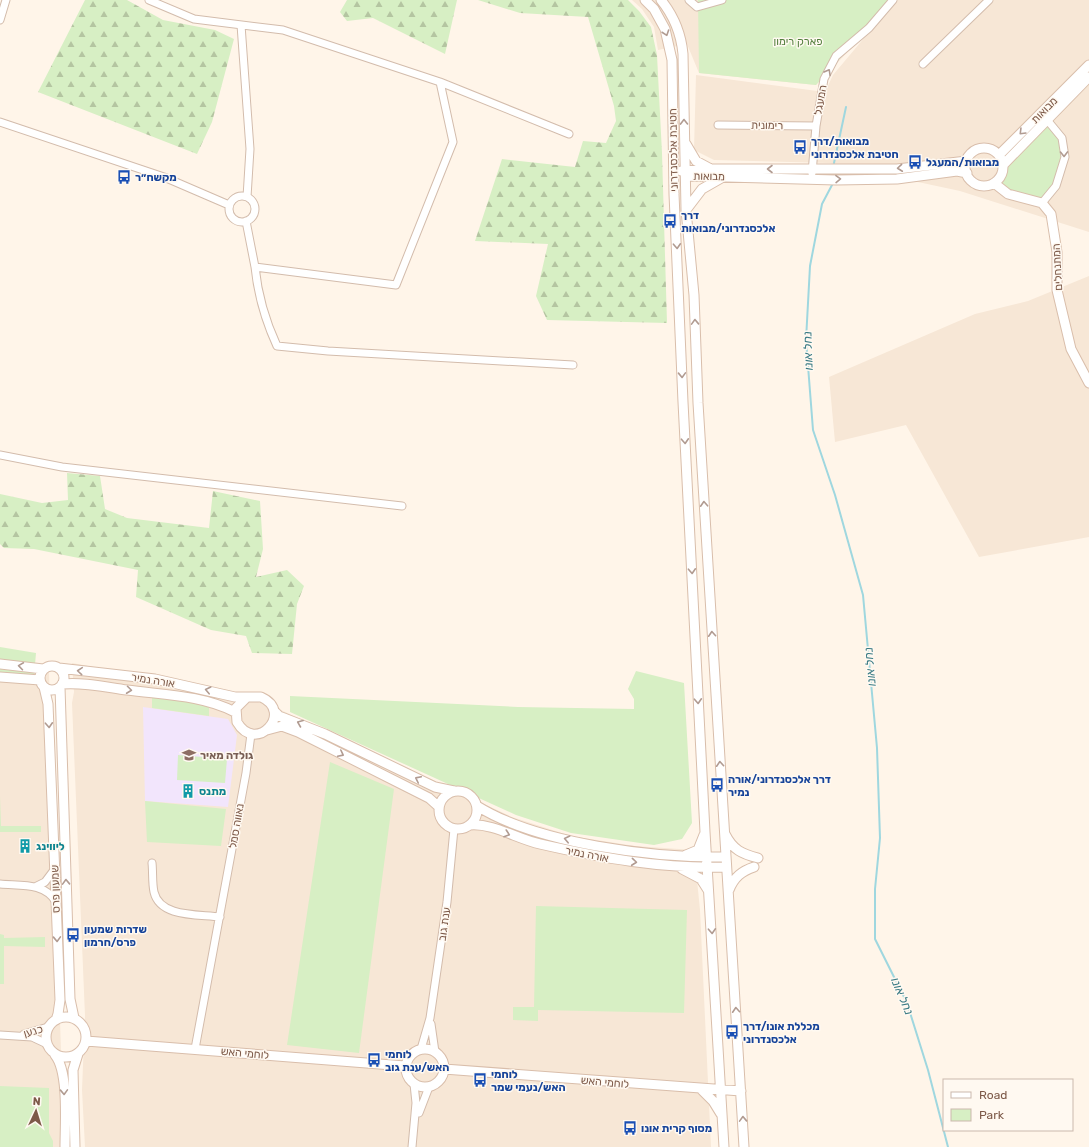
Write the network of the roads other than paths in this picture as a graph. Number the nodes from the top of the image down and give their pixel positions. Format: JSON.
{"nodes":[{"id":1,"x":6,"y":0,"type":"edge"},
{"id":2,"x":148,"y":0,"type":"edge"},
{"id":3,"x":646,"y":0,"type":"edge"},
{"id":4,"x":689,"y":0,"type":"edge"},
{"id":5,"x":722,"y":0,"type":"edge"},
{"id":6,"x":892,"y":0,"type":"edge"},
{"id":7,"x":989,"y":0,"type":"edge"},
{"id":8,"x":663,"y":2,"type":"edge"},
{"id":9,"x":0,"y":20,"type":"edge"},
{"id":10,"x":240,"y":25,"type":"junction"},
{"id":11,"x":923,"y":64,"type":"dead end"},
{"id":12,"x":1089,"y":65,"type":"edge"},
{"id":13,"x":1089,"y":77,"type":"edge"},
{"id":14,"x":440,"y":82,"type":"junction"},
{"id":15,"x":1048,"y":121,"type":"junction"},
{"id":16,"x":0,"y":122,"type":"edge"},
{"id":17,"x":718,"y":125,"type":"dead end"},
{"id":18,"x":816,"y":126,"type":"junction"},
{"id":19,"x":569,"y":134,"type":"dead end"},
{"id":20,"x":685,"y":140,"type":"junction"},
{"id":21,"x":999,"y":156,"type":"junction"},
{"id":22,"x":966,"y":161,"type":"junction"},
{"id":23,"x":1003,"y":165,"type":"junction"},
{"id":24,"x":713,"y":169,"type":"junction"},
{"id":25,"x":685,"y":173,"type":"junction"},
{"id":26,"x":967,"y":173,"type":"junction"},
{"id":27,"x":673,"y":174,"type":"junction"},
{"id":28,"x":812,"y":174,"type":"junction"},
{"id":29,"x":724,"y":176,"type":"junction"},
{"id":30,"x":994,"y":183,"type":"junction"},
{"id":31,"x":247,"y":197,"type":"junction"},
{"id":32,"x":1042,"y":203,"type":"junction"},
{"id":33,"x":229,"y":206,"type":"junction"},
{"id":34,"x":686,"y":210,"type":"junction"},
{"id":35,"x":246,"y":222,"type":"junction"},
{"id":36,"x":255,"y":268,"type":"junction"},
{"id":37,"x":573,"y":365,"type":"dead end"},
{"id":38,"x":1089,"y":382,"type":"edge"},
{"id":39,"x":0,"y":455,"type":"edge"},
{"id":40,"x":402,"y":506,"type":"dead end"},
{"id":41,"x":0,"y":664,"type":"edge"},
{"id":42,"x":59,"y":668,"type":"junction"},
{"id":43,"x":43,"y":669,"type":"junction"},
{"id":44,"x":0,"y":676,"type":"edge"},
{"id":45,"x":42,"y":684,"type":"junction"},
{"id":46,"x":61,"y":686,"type":"junction"},
{"id":47,"x":246,"y":698,"type":"junction"},
{"id":48,"x":274,"y":711,"type":"junction"},
{"id":49,"x":235,"y":712,"type":"junction"},
{"id":50,"x":267,"y":730,"type":"junction"},
{"id":51,"x":251,"y":734,"type":"junction"},
{"id":52,"x":454,"y":791,"type":"junction"},
{"id":53,"x":477,"y":806,"type":"junction"},
{"id":54,"x":439,"y":808,"type":"junction"},
{"id":55,"x":470,"y":825,"type":"junction"},
{"id":56,"x":454,"y":829,"type":"junction"},
{"id":57,"x":724,"y":831,"type":"junction"},
{"id":58,"x":705,"y":832,"type":"junction"},
{"id":59,"x":674,"y":856,"type":"junction"},
{"id":60,"x":707,"y":857,"type":"junction"},
{"id":61,"x":726,"y":862,"type":"junction"},
{"id":62,"x":152,"y":863,"type":"dead end"},
{"id":63,"x":677,"y":867,"type":"junction"},
{"id":64,"x":708,"y":868,"type":"junction"},
{"id":65,"x":54,"y":870,"type":"junction"},
{"id":66,"x":0,"y":884,"type":"edge"},
{"id":67,"x":35,"y":887,"type":"junction"},
{"id":68,"x":710,"y":892,"type":"junction"},
{"id":69,"x":728,"y":893,"type":"junction"},
{"id":70,"x":56,"y":902,"type":"junction"},
{"id":71,"x":220,"y":917,"type":"junction"},
{"id":72,"x":74,"y":1018,"type":"junction"},
{"id":73,"x":430,"y":1018,"type":"junction"},
{"id":74,"x":56,"y":1020,"type":"junction"},
{"id":75,"x":48,"y":1027,"type":"junction"},
{"id":76,"x":0,"y":1035,"type":"edge"},
{"id":77,"x":18,"y":1036,"type":"junction"},
{"id":78,"x":86,"y":1041,"type":"junction"},
{"id":79,"x":47,"y":1044,"type":"junction"},
{"id":80,"x":196,"y":1049,"type":"junction"},
{"id":81,"x":421,"y":1049,"type":"junction"},
{"id":82,"x":435,"y":1052,"type":"junction"},
{"id":83,"x":78,"y":1054,"type":"junction"},
{"id":84,"x":55,"y":1055,"type":"junction"},
{"id":85,"x":405,"y":1066,"type":"junction"},
{"id":86,"x":444,"y":1069,"type":"junction"},
{"id":87,"x":720,"y":1070,"type":"junction"},
{"id":88,"x":414,"y":1084,"type":"junction"},
{"id":89,"x":429,"y":1087,"type":"junction"},
{"id":90,"x":701,"y":1089,"type":"junction"},
{"id":91,"x":721,"y":1090,"type":"junction"},
{"id":92,"x":742,"y":1091,"type":"junction"},
{"id":93,"x":722,"y":1116,"type":"junction"},
{"id":94,"x":415,"y":1125,"type":"junction"},
{"id":95,"x":65,"y":1147,"type":"edge"},
{"id":96,"x":75,"y":1147,"type":"edge"},
{"id":97,"x":412,"y":1147,"type":"edge"},
{"id":98,"x":724,"y":1147,"type":"edge"},
{"id":99,"x":744,"y":1147,"type":"edge"}],
"edges":[{"from":1,"to":9,"type":"street"},
{"from":2,"to":10,"type":"street"},
{"from":3,"to":27,"type":"street","name":"חטיבת אלכסנדרוני","one_way":true},
{"from":4,"to":5,"type":"street"},
{"from":18,"to":6,"type":"street","name":"המעגל","one_way":true},
{"from":7,"to":11,"type":"street"},
{"from":20,"to":8,"type":"street","name":"חטיבת אלכסנדרוני","one_way":true},
{"from":10,"to":14,"type":"street"},
{"from":10,"to":31,"type":"street"},
{"from":12,"to":21,"type":"street","name":"מבואות","one_way":true},
{"from":13,"to":15,"type":"street","name":"מבואות"},
{"from":14,"to":19,"type":"street"},
{"from":14,"to":36,"type":"street"},
{"from":15,"to":23,"type":"street","name":"מבואות"},
{"from":15,"to":32,"type":"street","one_way":true},
{"from":16,"to":33,"type":"street"},
{"from":17,"to":18,"type":"street","name":"רימונית"},
{"from":18,"to":28,"type":"street","name":"המעגל"},
{"from":20,"to":24,"type":"street"},
{"from":20,"to":25,"type":"street","name":"חטיבת אלכסנדרוני"},
{"from":21,"to":22,"type":"street"},
{"from":21,"to":23,"type":"street"},
{"from":22,"to":26,"type":"street"},
{"from":22,"to":28,"type":"street","name":"מבואות","one_way":true},
{"from":23,"to":30,"type":"street"},
{"from":24,"to":25,"type":"street","name":"מבואות"},
{"from":28,"to":24,"type":"street","name":"מבואות","one_way":true},
{"from":25,"to":27,"type":"street","name":"מבואות"},
{"from":25,"to":29,"type":"street","name":"מבואות"},
{"from":25,"to":34,"type":"street","name":"חטיבת אלכסנדרוני"},
{"from":28,"to":26,"type":"street","name":"מבואות","one_way":true},
{"from":26,"to":30,"type":"street"},
{"from":27,"to":58,"type":"street","name":"חטיבת אלכסנדרוני","one_way":true},
{"from":28,"to":29,"type":"street","name":"מבואות"},
{"from":29,"to":34,"type":"street"},
{"from":30,"to":32,"type":"street"},
{"from":31,"to":33,"type":"street"},
{"from":31,"to":35,"type":"street"},
{"from":32,"to":38,"type":"street","name":"המתנחלים"},
{"from":33,"to":35,"type":"street"},
{"from":57,"to":34,"type":"street","name":"חטיבת אלכסנדרוני","one_way":true},
{"from":35,"to":36,"type":"street"},
{"from":36,"to":37,"type":"street"},
{"from":39,"to":40,"type":"street"},
{"from":43,"to":41,"type":"street","one_way":true},
{"from":42,"to":43,"type":"street"},
{"from":42,"to":46,"type":"street"},
{"from":47,"to":42,"type":"street","name":"אורה נמיר","one_way":true},
{"from":43,"to":45,"type":"street"},
{"from":44,"to":45,"type":"street"},
{"from":45,"to":46,"type":"street"},
{"from":45,"to":65,"type":"street","name":"שמעון פרס","one_way":true},
{"from":46,"to":49,"type":"street","name":"אורה נמיר","one_way":true},
{"from":72,"to":46,"type":"street","name":"שמעון פרס","one_way":true},
{"from":47,"to":48,"type":"street"},
{"from":47,"to":49,"type":"street"},
{"from":48,"to":50,"type":"street"},
{"from":52,"to":48,"type":"street","one_way":true},
{"from":49,"to":51,"type":"street"},
{"from":50,"to":51,"type":"street"},
{"from":50,"to":54,"type":"street","one_way":true},
{"from":51,"to":71,"type":"street","name":"נאווה סמל"},
{"from":52,"to":53,"type":"street"},
{"from":52,"to":54,"type":"street"},
{"from":53,"to":55,"type":"street"},
{"from":59,"to":53,"type":"street","name":"אורה נמיר","one_way":true},
{"from":54,"to":56,"type":"street"},
{"from":55,"to":56,"type":"street"},
{"from":55,"to":63,"type":"street","name":"אורה נמיר","one_way":true},
{"from":56,"to":73,"type":"street","name":"ענת גוב"},
{"from":57,"to":61,"type":"street","name":"חטיבת אלכסנדרוני"},
{"from":57,"to":69,"type":"street"},
{"from":58,"to":59,"type":"street"},
{"from":58,"to":60,"type":"street","name":"חטיבת אלכסנדרוני"},
{"from":59,"to":60,"type":"street","name":"אורה נמיר"},
{"from":60,"to":61,"type":"street","name":"אורה נמיר"},
{"from":60,"to":64,"type":"street","name":"חטיבת אלכסנדרוני"},
{"from":61,"to":64,"type":"street","name":"אורה נמיר"},
{"from":61,"to":69,"type":"street","name":"חטיבת אלכסנדרוני"},
{"from":62,"to":71,"type":"street"},
{"from":63,"to":64,"type":"street","name":"אורה נמיר"},
{"from":63,"to":68,"type":"street"},
{"from":64,"to":68,"type":"street","name":"חטיבת אלכסנדרוני"},
{"from":65,"to":67,"type":"street"},
{"from":65,"to":70,"type":"street","name":"שמעון פרס"},
{"from":66,"to":67,"type":"street"},
{"from":67,"to":70,"type":"street"},
{"from":68,"to":87,"type":"street","name":"חטיבת אלכסנדרוני","one_way":true},
{"from":92,"to":69,"type":"street","name":"חטיבת אלכסנדרוני","one_way":true},
{"from":70,"to":74,"type":"street","name":"שמעון פרס","one_way":true},
{"from":71,"to":80,"type":"street","name":"נאווה סמל"},
{"from":72,"to":74,"type":"street"},
{"from":72,"to":78,"type":"street"},
{"from":73,"to":81,"type":"street","name":"ענת גוב"},
{"from":73,"to":82,"type":"street","name":"ענת גוב"},
{"from":74,"to":75,"type":"street"},
{"from":75,"to":77,"type":"street","name":"כנען"},
{"from":75,"to":79,"type":"street"},
{"from":76,"to":77,"type":"street","name":"כנען"},
{"from":77,"to":79,"type":"street","name":"כנען"},
{"from":78,"to":80,"type":"street","name":"לוחמי האש"},
{"from":78,"to":83,"type":"street"},
{"from":79,"to":84,"type":"street"},
{"from":80,"to":85,"type":"street","name":"לוחמי האש"},
{"from":81,"to":82,"type":"street"},
{"from":81,"to":85,"type":"street"},
{"from":82,"to":86,"type":"street"},
{"from":83,"to":84,"type":"street"},
{"from":83,"to":96,"type":"street"},
{"from":84,"to":95,"type":"street","one_way":true},
{"from":85,"to":88,"type":"street"},
{"from":86,"to":89,"type":"street"},
{"from":86,"to":90,"type":"street","name":"לוחמי האש"},
{"from":87,"to":90,"type":"street"},
{"from":87,"to":91,"type":"street","name":"חטיבת אלכסנדרוני"},
{"from":88,"to":89,"type":"street"},
{"from":88,"to":94,"type":"street"},
{"from":89,"to":94,"type":"street"},
{"from":90,"to":91,"type":"street","name":"לוחמי האש"},
{"from":90,"to":93,"type":"street"},
{"from":91,"to":92,"type":"street","name":"לוחמי האש"},
{"from":91,"to":93,"type":"street","name":"חטיבת אלכסנדרוני"},
{"from":99,"to":92,"type":"street","name":"חטיבת אלכסנדרוני","one_way":true},
{"from":93,"to":98,"type":"street","name":"חטיבת אלכסנדרוני"},
{"from":94,"to":97,"type":"street"}]}
